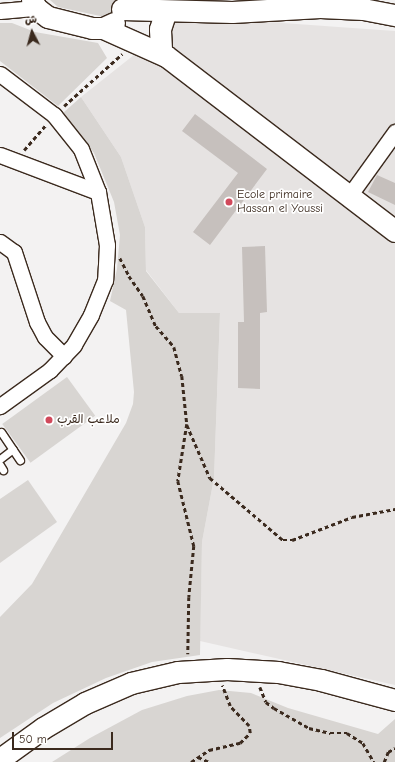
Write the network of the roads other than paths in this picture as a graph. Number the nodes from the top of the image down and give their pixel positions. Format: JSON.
{"nodes":[{"id":1,"x":34,"y":4,"type":"edge"},
{"id":2,"x":358,"y":5,"type":"edge"},
{"id":3,"x":121,"y":7,"type":"edge"},
{"id":4,"x":0,"y":11,"type":"edge"},
{"id":5,"x":166,"y":11,"type":"junction"},
{"id":6,"x":391,"y":12,"type":"edge"},
{"id":7,"x":103,"y":28,"type":"junction"},
{"id":8,"x":164,"y":53,"type":"junction"},
{"id":9,"x":0,"y":74,"type":"edge"},
{"id":10,"x":395,"y":132,"type":"edge"},
{"id":11,"x":0,"y":155,"type":"edge"},
{"id":12,"x":98,"y":192,"type":"junction"},
{"id":13,"x":349,"y":196,"type":"junction"},
{"id":14,"x":395,"y":231,"type":"edge"},
{"id":15,"x":0,"y":242,"type":"edge"},
{"id":16,"x":64,"y":356,"type":"junction"},
{"id":17,"x":0,"y":406,"type":"edge"},
{"id":18,"x":1,"y":432,"type":"edge"},
{"id":19,"x":13,"y":450,"type":"junction"},
{"id":20,"x":0,"y":458,"type":"edge"},
{"id":21,"x":20,"y":460,"type":"dead end"},
{"id":22,"x":395,"y":700,"type":"edge"},
{"id":23,"x":0,"y":759,"type":"edge"}],
"edges":[{"from":1,"to":4,"type":"street"},
{"from":1,"to":7,"type":"street"},
{"from":2,"to":5,"type":"street"},
{"from":2,"to":6,"type":"street"},
{"from":3,"to":5,"type":"street"},
{"from":3,"to":7,"type":"street"},
{"from":3,"to":8,"type":"street"},
{"from":5,"to":8,"type":"street"},
{"from":7,"to":8,"type":"street"},
{"from":8,"to":13,"type":"street"},
{"from":9,"to":12,"type":"street"},
{"from":10,"to":13,"type":"street"},
{"from":11,"to":12,"type":"street"},
{"from":12,"to":16,"type":"street"},
{"from":13,"to":14,"type":"street"},
{"from":15,"to":16,"type":"street"},
{"from":16,"to":17,"type":"street"},
{"from":18,"to":19,"type":"lane"},
{"from":19,"to":20,"type":"lane"},
{"from":19,"to":21,"type":"lane"},
{"from":22,"to":23,"type":"street"}]}
